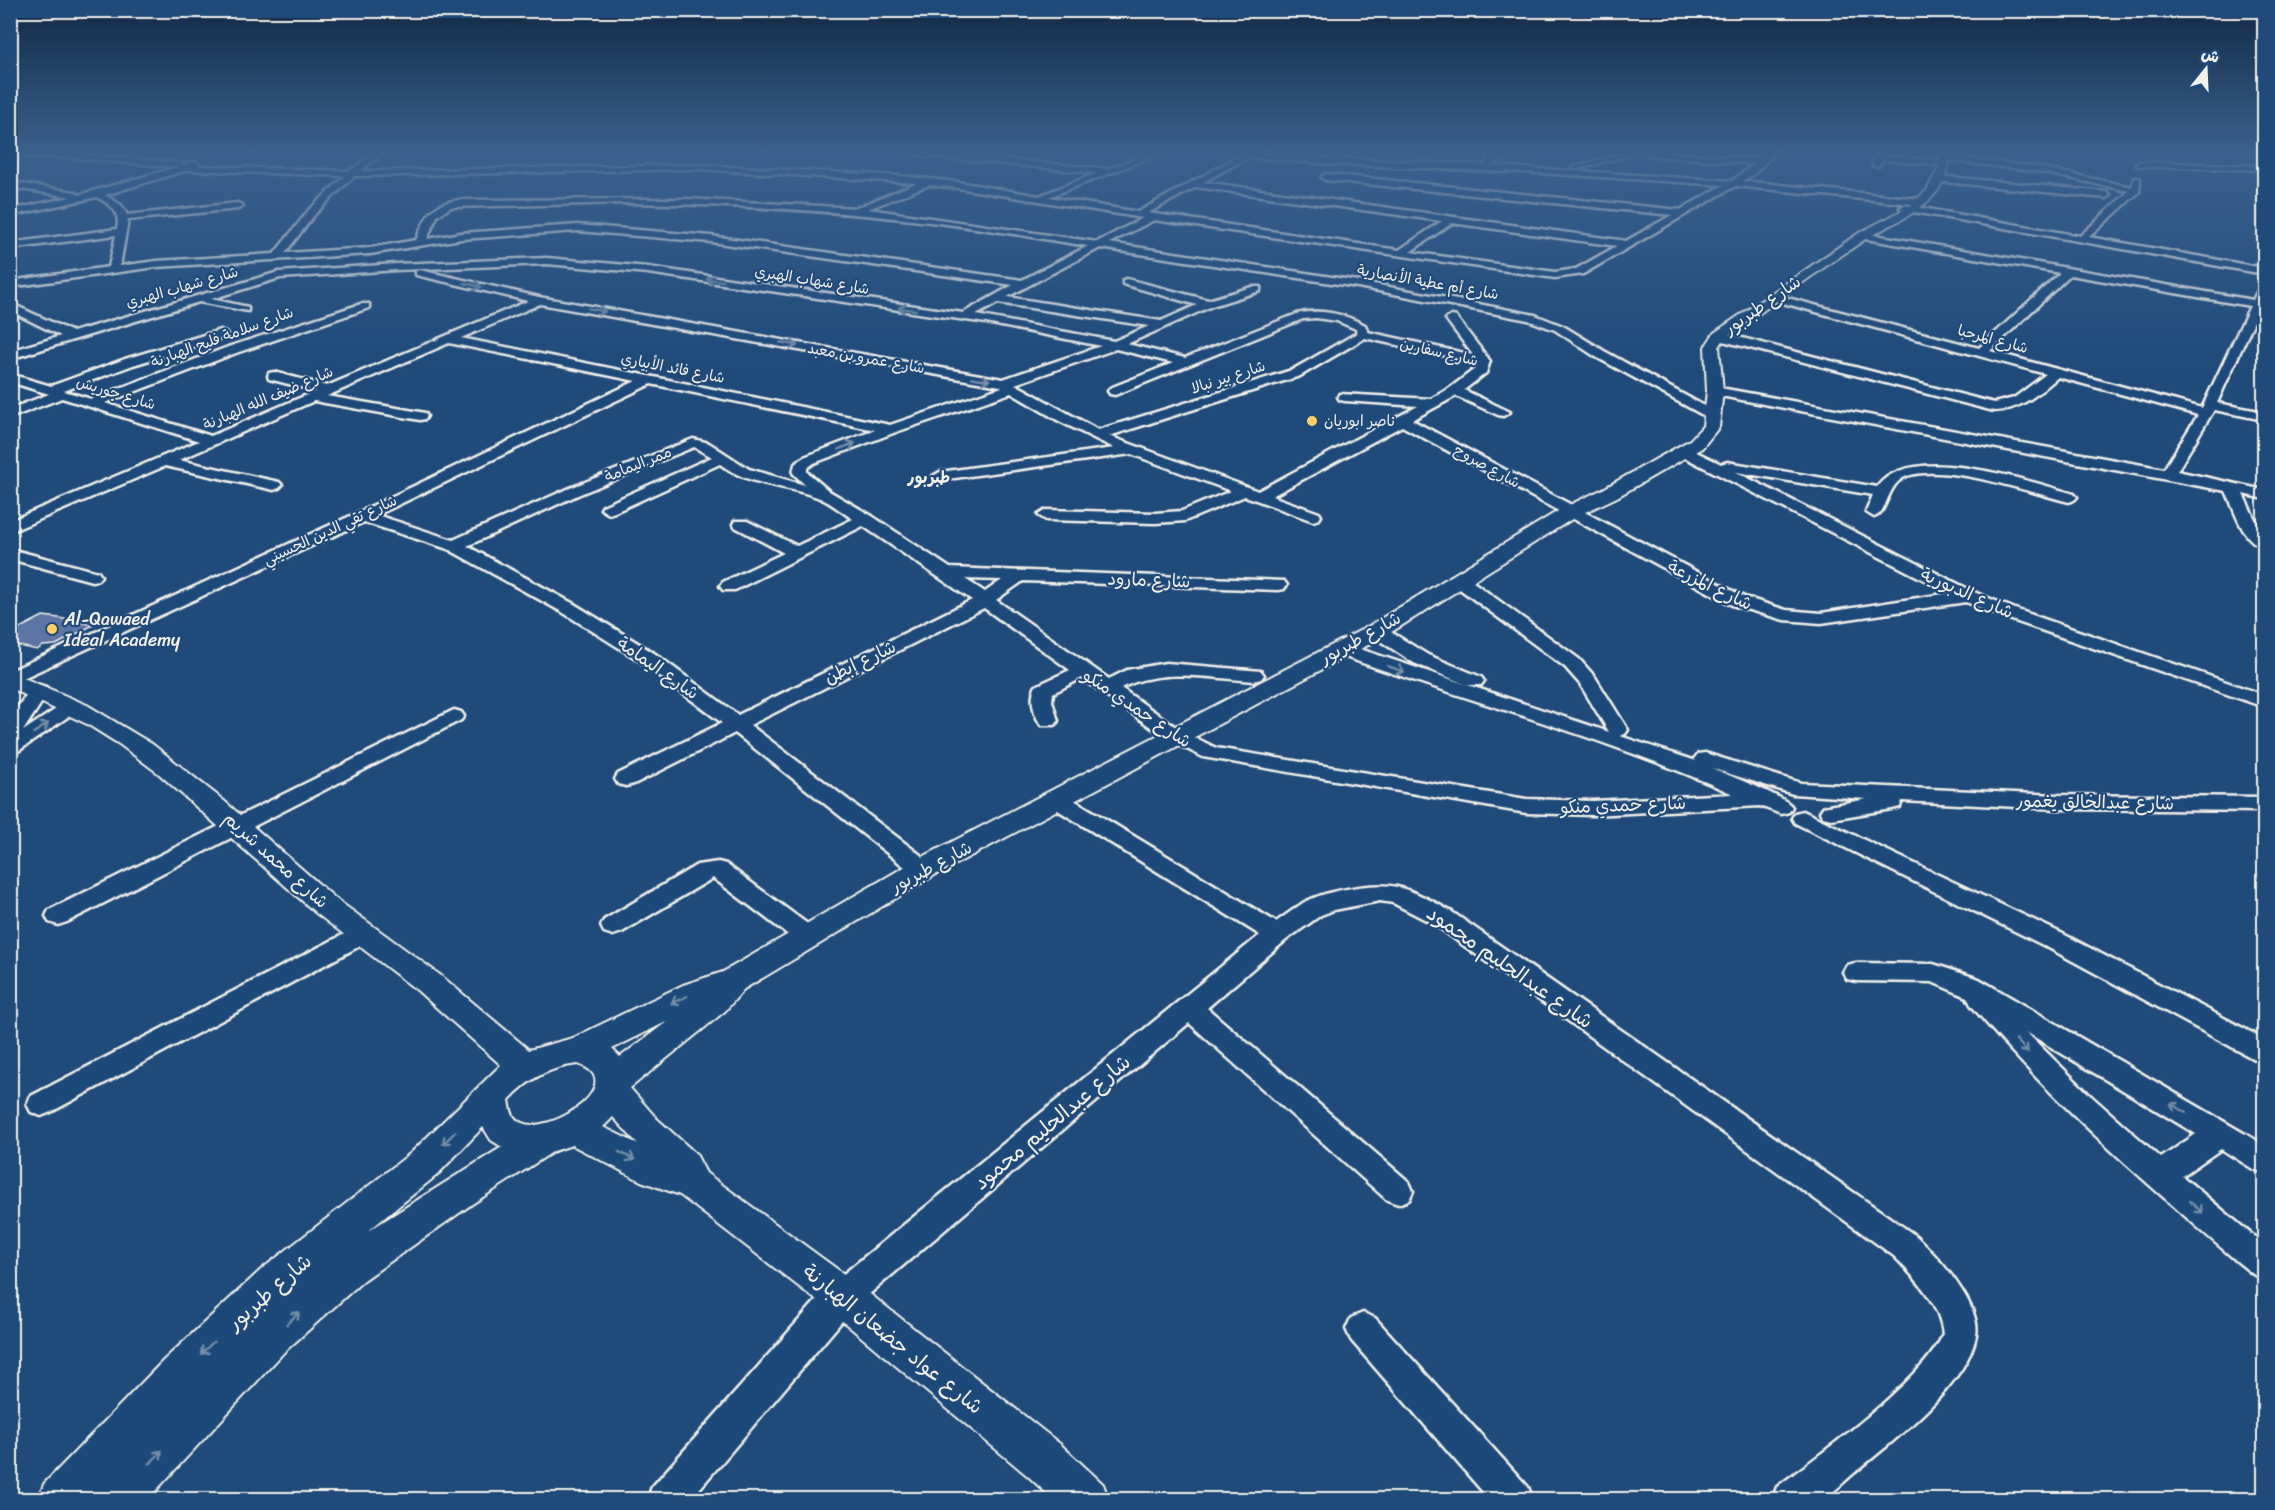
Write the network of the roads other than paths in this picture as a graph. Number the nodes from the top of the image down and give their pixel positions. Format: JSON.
{"nodes":[{"id":1,"x":122,"y":223,"type":"edge"},
{"id":2,"x":301,"y":223,"type":"edge"},
{"id":3,"x":429,"y":223,"type":"edge"},
{"id":4,"x":945,"y":223,"type":"edge"},
{"id":5,"x":1140,"y":223,"type":"edge"},
{"id":6,"x":1199,"y":223,"type":"edge"},
{"id":7,"x":1445,"y":223,"type":"edge"},
{"id":8,"x":1475,"y":223,"type":"edge"},
{"id":9,"x":1662,"y":223,"type":"edge"},
{"id":10,"x":1883,"y":223,"type":"edge"},
{"id":11,"x":1994,"y":223,"type":"edge"},
{"id":12,"x":2099,"y":223,"type":"edge"},
{"id":13,"x":121,"y":231,"type":"junction"},
{"id":14,"x":1863,"y":236,"type":"junction"},
{"id":15,"x":2082,"y":239,"type":"junction"},
{"id":16,"x":420,"y":243,"type":"junction"},
{"id":17,"x":1626,"y":244,"type":"junction"},
{"id":18,"x":1098,"y":245,"type":"junction"},
{"id":19,"x":10,"y":246,"type":"edge"},
{"id":20,"x":1403,"y":252,"type":"junction"},
{"id":21,"x":278,"y":255,"type":"junction"},
{"id":22,"x":469,"y":263,"type":"junction"},
{"id":23,"x":396,"y":267,"type":"junction"},
{"id":24,"x":114,"y":269,"type":"junction"},
{"id":25,"x":2067,"y":271,"type":"junction"},
{"id":26,"x":2265,"y":271,"type":"edge"},
{"id":27,"x":1376,"y":272,"type":"dead end"},
{"id":28,"x":434,"y":276,"type":"junction"},
{"id":29,"x":1126,"y":282,"type":"dead end"},
{"id":30,"x":10,"y":284,"type":"edge"},
{"id":31,"x":1024,"y":284,"type":"junction"},
{"id":32,"x":1358,"y":284,"type":"junction"},
{"id":33,"x":1256,"y":288,"type":"dead end"},
{"id":34,"x":2265,"y":288,"type":"edge"},
{"id":35,"x":1772,"y":297,"type":"junction"},
{"id":36,"x":195,"y":299,"type":"junction"},
{"id":37,"x":997,"y":299,"type":"junction"},
{"id":38,"x":539,"y":300,"type":"junction"},
{"id":39,"x":1208,"y":304,"type":"junction"},
{"id":40,"x":2256,"y":304,"type":"junction"},
{"id":41,"x":365,"y":306,"type":"dead end"},
{"id":42,"x":12,"y":308,"type":"edge"},
{"id":43,"x":244,"y":309,"type":"dead end"},
{"id":44,"x":965,"y":317,"type":"junction"},
{"id":45,"x":1452,"y":320,"type":"dead end"},
{"id":46,"x":1160,"y":324,"type":"junction"},
{"id":47,"x":221,"y":334,"type":"dead end"},
{"id":48,"x":1363,"y":334,"type":"junction"},
{"id":49,"x":71,"y":336,"type":"junction"},
{"id":50,"x":1719,"y":336,"type":"junction"},
{"id":51,"x":448,"y":339,"type":"junction"},
{"id":52,"x":1115,"y":345,"type":"junction"},
{"id":53,"x":1981,"y":353,"type":"junction"},
{"id":54,"x":10,"y":355,"type":"edge"},
{"id":55,"x":1484,"y":361,"type":"junction"},
{"id":56,"x":1184,"y":362,"type":"junction"},
{"id":57,"x":2055,"y":373,"type":"junction"},
{"id":58,"x":274,"y":376,"type":"dead end"},
{"id":59,"x":10,"y":378,"type":"edge"},
{"id":60,"x":649,"y":380,"type":"junction"},
{"id":61,"x":1009,"y":386,"type":"junction"},
{"id":62,"x":327,"y":390,"type":"junction"},
{"id":63,"x":1115,"y":391,"type":"dead end"},
{"id":64,"x":1455,"y":391,"type":"junction"},
{"id":65,"x":1715,"y":391,"type":"junction"},
{"id":66,"x":57,"y":392,"type":"junction"},
{"id":67,"x":310,"y":397,"type":"junction"},
{"id":68,"x":1345,"y":397,"type":"dead end"},
{"id":69,"x":92,"y":403,"type":"junction"},
{"id":70,"x":1434,"y":403,"type":"junction"},
{"id":71,"x":2207,"y":409,"type":"junction"},
{"id":72,"x":1503,"y":412,"type":"dead end"},
{"id":73,"x":10,"y":414,"type":"edge"},
{"id":74,"x":420,"y":416,"type":"dead end"},
{"id":75,"x":1712,"y":416,"type":"junction"},
{"id":76,"x":2265,"y":416,"type":"edge"},
{"id":77,"x":1403,"y":421,"type":"junction"},
{"id":78,"x":891,"y":429,"type":"junction"},
{"id":79,"x":1097,"y":435,"type":"junction"},
{"id":80,"x":211,"y":440,"type":"junction"},
{"id":81,"x":1131,"y":450,"type":"junction"},
{"id":82,"x":1683,"y":452,"type":"junction"},
{"id":83,"x":720,"y":459,"type":"junction"},
{"id":84,"x":163,"y":461,"type":"junction"},
{"id":85,"x":1705,"y":462,"type":"junction"},
{"id":86,"x":2168,"y":474,"type":"junction"},
{"id":87,"x":940,"y":476,"type":"dead end"},
{"id":88,"x":274,"y":485,"type":"dead end"},
{"id":89,"x":2232,"y":487,"type":"junction"},
{"id":90,"x":1880,"y":492,"type":"junction"},
{"id":91,"x":824,"y":494,"type":"junction"},
{"id":92,"x":1252,"y":494,"type":"junction"},
{"id":93,"x":2265,"y":494,"type":"edge"},
{"id":94,"x":2069,"y":497,"type":"dead end"},
{"id":95,"x":609,"y":509,"type":"dead end"},
{"id":96,"x":1569,"y":512,"type":"junction"},
{"id":97,"x":1874,"y":512,"type":"dead end"},
{"id":98,"x":1046,"y":515,"type":"dead end"},
{"id":99,"x":363,"y":516,"type":"junction"},
{"id":100,"x":1313,"y":516,"type":"dead end"},
{"id":101,"x":866,"y":519,"type":"junction"},
{"id":102,"x":741,"y":524,"type":"dead end"},
{"id":103,"x":10,"y":527,"type":"edge"},
{"id":104,"x":2265,"y":542,"type":"edge"},
{"id":105,"x":454,"y":546,"type":"junction"},
{"id":106,"x":798,"y":553,"type":"junction"},
{"id":107,"x":10,"y":554,"type":"edge"},
{"id":108,"x":946,"y":573,"type":"junction"},
{"id":109,"x":1020,"y":575,"type":"junction"},
{"id":110,"x":92,"y":576,"type":"dead end"},
{"id":111,"x":1459,"y":580,"type":"junction"},
{"id":112,"x":1278,"y":585,"type":"dead end"},
{"id":113,"x":729,"y":586,"type":"dead end"},
{"id":114,"x":1968,"y":596,"type":"junction"},
{"id":115,"x":984,"y":601,"type":"junction"},
{"id":116,"x":1377,"y":631,"type":"junction"},
{"id":117,"x":1341,"y":649,"type":"junction"},
{"id":118,"x":1082,"y":671,"type":"junction"},
{"id":119,"x":1254,"y":675,"type":"dead end"},
{"id":120,"x":10,"y":678,"type":"edge"},
{"id":121,"x":1106,"y":688,"type":"junction"},
{"id":122,"x":39,"y":691,"type":"junction"},
{"id":123,"x":2265,"y":701,"type":"edge"},
{"id":124,"x":72,"y":707,"type":"junction"},
{"id":125,"x":454,"y":716,"type":"dead end"},
{"id":126,"x":1048,"y":721,"type":"dead end"},
{"id":127,"x":735,"y":723,"type":"junction"},
{"id":128,"x":1617,"y":730,"type":"junction"},
{"id":129,"x":10,"y":734,"type":"edge"},
{"id":130,"x":1176,"y":736,"type":"junction"},
{"id":131,"x":10,"y":748,"type":"edge"},
{"id":132,"x":626,"y":779,"type":"dead end"},
{"id":133,"x":1799,"y":788,"type":"junction"},
{"id":134,"x":1925,"y":796,"type":"junction"},
{"id":135,"x":1056,"y":799,"type":"junction"},
{"id":136,"x":1773,"y":803,"type":"junction"},
{"id":137,"x":2265,"y":804,"type":"edge"},
{"id":138,"x":1830,"y":813,"type":"junction"},
{"id":139,"x":1803,"y":818,"type":"junction"},
{"id":140,"x":239,"y":825,"type":"junction"},
{"id":141,"x":1896,"y":862,"type":"junction"},
{"id":142,"x":923,"y":869,"type":"junction"},
{"id":143,"x":58,"y":916,"type":"dead end"},
{"id":144,"x":613,"y":926,"type":"dead end"},
{"id":145,"x":1277,"y":934,"type":"junction"},
{"id":146,"x":360,"y":935,"type":"junction"},
{"id":147,"x":808,"y":937,"type":"junction"},
{"id":148,"x":1856,"y":972,"type":"dead end"},
{"id":149,"x":734,"y":980,"type":"junction"},
{"id":150,"x":1970,"y":986,"type":"junction"},
{"id":151,"x":1188,"y":1007,"type":"junction"},
{"id":152,"x":578,"y":1051,"type":"junction"},
{"id":153,"x":2265,"y":1052,"type":"edge"},
{"id":154,"x":525,"y":1066,"type":"junction"},
{"id":155,"x":612,"y":1086,"type":"junction"},
{"id":156,"x":490,"y":1096,"type":"junction"},
{"id":157,"x":41,"y":1104,"type":"dead end"},
{"id":158,"x":2220,"y":1134,"type":"junction"},
{"id":159,"x":559,"y":1135,"type":"junction"},
{"id":160,"x":2265,"y":1160,"type":"edge"},
{"id":161,"x":2160,"y":1175,"type":"junction"},
{"id":162,"x":693,"y":1184,"type":"junction"},
{"id":163,"x":1398,"y":1191,"type":"dead end"},
{"id":164,"x":2265,"y":1264,"type":"edge"},
{"id":165,"x":842,"y":1296,"type":"junction"},
{"id":166,"x":1363,"y":1329,"type":"dead end"},
{"id":167,"x":60,"y":1500,"type":"edge"},
{"id":168,"x":116,"y":1500,"type":"edge"},
{"id":169,"x":665,"y":1500,"type":"edge"},
{"id":170,"x":1087,"y":1500,"type":"edge"},
{"id":171,"x":1515,"y":1500,"type":"edge"},
{"id":172,"x":1790,"y":1500,"type":"edge"}],
"edges":[{"from":1,"to":13,"type":"street"},
{"from":2,"to":21,"type":"street"},
{"from":3,"to":16,"type":"street","name":"شارع أم عطية الأنصارية"},
{"from":4,"to":18,"type":"street","name":"شارع أم عطية الأنصارية"},
{"from":5,"to":18,"type":"street"},
{"from":6,"to":20,"type":"street"},
{"from":7,"to":20,"type":"street"},
{"from":8,"to":17,"type":"street"},
{"from":9,"to":17,"type":"street"},
{"from":10,"to":14,"type":"street","name":"شارع طبربور"},
{"from":11,"to":15,"type":"street"},
{"from":12,"to":15,"type":"street"},
{"from":13,"to":19,"type":"street"},
{"from":13,"to":24,"type":"street"},
{"from":14,"to":25,"type":"street"},
{"from":14,"to":35,"type":"street","name":"شارع طبربور"},
{"from":15,"to":26,"type":"street"},
{"from":16,"to":21,"type":"street"},
{"from":16,"to":31,"type":"street"},
{"from":17,"to":20,"type":"street"},
{"from":18,"to":31,"type":"street"},
{"from":18,"to":32,"type":"street","name":"شارع أم عطية الأنصارية"},
{"from":21,"to":24,"type":"street"},
{"from":22,"to":23,"type":"street","name":"شارع شهاب الهبري"},
{"from":22,"to":28,"type":"street"},
{"from":44,"to":22,"type":"street","name":"شارع شهاب الهبري","one_way":true},
{"from":23,"to":28,"type":"street","name":"شارع عمرو بن معبد"},
{"from":23,"to":36,"type":"street","name":"شارع شهاب الهبري"},
{"from":24,"to":30,"type":"street"},
{"from":25,"to":40,"type":"street"},
{"from":25,"to":53,"type":"street"},
{"from":27,"to":32,"type":"street"},
{"from":28,"to":38,"type":"street","name":"شارع عمرو بن معبد","one_way":true},
{"from":29,"to":39,"type":"street"},
{"from":31,"to":37,"type":"street"},
{"from":32,"to":75,"type":"street","name":"شارع أم عطية الأنصارية"},
{"from":33,"to":39,"type":"street","name":"شارع حمدي منكو"},
{"from":34,"to":40,"type":"street"},
{"from":35,"to":50,"type":"street","name":"شارع طبربور"},
{"from":35,"to":53,"type":"street","name":"شارع المرحبا"},
{"from":36,"to":43,"type":"street"},
{"from":36,"to":49,"type":"street","name":"شارع شهاب الهبري"},
{"from":37,"to":44,"type":"street"},
{"from":37,"to":46,"type":"street"},
{"from":38,"to":51,"type":"street","name":"شارع ضيف الله الهبارنة"},
{"from":38,"to":61,"type":"street","name":"شارع عمرو بن معبد","one_way":true},
{"from":39,"to":46,"type":"street","name":"شارع حمدي منكو"},
{"from":40,"to":71,"type":"street"},
{"from":41,"to":69,"type":"street","name":"شارع سلامة فليح الهبارنة"},
{"from":42,"to":49,"type":"street"},
{"from":44,"to":52,"type":"street","name":"شارع شهاب الهبري"},
{"from":45,"to":55,"type":"street"},
{"from":46,"to":52,"type":"street","name":"شارع حمدي منكو"},
{"from":47,"to":66,"type":"street"},
{"from":48,"to":55,"type":"street","name":"شارع سفارين"},
{"from":48,"to":56,"type":"street","name":"شارع سفارين"},
{"from":48,"to":79,"type":"street","name":"شارع بير نبالا"},
{"from":49,"to":54,"type":"street","name":"شارع شهاب الهبري"},
{"from":50,"to":57,"type":"street"},
{"from":50,"to":65,"type":"street","name":"شارع طبربور"},
{"from":51,"to":60,"type":"street","name":"شارع فائد الأبياري"},
{"from":51,"to":62,"type":"street","name":"شارع ضيف الله الهبارنة"},
{"from":52,"to":56,"type":"street"},
{"from":52,"to":61,"type":"street","name":"شارع حمدي منكو"},
{"from":53,"to":57,"type":"street","name":"شارع المرحبا"},
{"from":55,"to":64,"type":"street","name":"شارع سفارين"},
{"from":56,"to":63,"type":"street","name":"شارع سفارين"},
{"from":57,"to":71,"type":"street","name":"شارع المرحبا"},
{"from":58,"to":62,"type":"street"},
{"from":59,"to":66,"type":"street","name":"شارع جوريش"},
{"from":60,"to":78,"type":"street","name":"شارع فائد الأبياري"},
{"from":60,"to":99,"type":"street","name":"شارع تقي الدين الحسيني"},
{"from":61,"to":78,"type":"street","name":"شارع حمدي منكو"},
{"from":61,"to":79,"type":"street","name":"شارع عمرو بن معبد"},
{"from":62,"to":67,"type":"street","name":"شارع ضيف الله الهبارنة"},
{"from":64,"to":70,"type":"street","name":"شارع سفارين"},
{"from":64,"to":72,"type":"street"},
{"from":65,"to":75,"type":"street","name":"شارع طبربور"},
{"from":65,"to":86,"type":"street"},
{"from":66,"to":69,"type":"street","name":"شارع جوريش"},
{"from":66,"to":73,"type":"street"},
{"from":67,"to":74,"type":"street"},
{"from":67,"to":80,"type":"street","name":"شارع ضيف الله الهبارنة"},
{"from":68,"to":70,"type":"street"},
{"from":69,"to":80,"type":"street","name":"شارع جوريش"},
{"from":70,"to":77,"type":"street","name":"شارع سفارين"},
{"from":71,"to":76,"type":"street","name":"شارع المرحبا"},
{"from":71,"to":86,"type":"street"},
{"from":75,"to":82,"type":"street","name":"شارع طبربور"},
{"from":77,"to":92,"type":"street","name":"شارع سفارين"},
{"from":77,"to":96,"type":"street","name":"شارع صروح"},
{"from":91,"to":78,"type":"street","name":"شارع حمدي منكو","one_way":true},
{"from":79,"to":81,"type":"street","name":"شارع عمرو بن معبد"},
{"from":80,"to":84,"type":"street","name":"شارع ضيف الله الهبارنة"},
{"from":81,"to":87,"type":"street"},
{"from":81,"to":92,"type":"street","name":"شارع عمرو بن معبد"},
{"from":82,"to":85,"type":"street","name":"شارع الدبورية"},
{"from":82,"to":96,"type":"street","name":"شارع طبربور"},
{"from":83,"to":91,"type":"street","name":"ممر اليمامة"},
{"from":83,"to":95,"type":"street"},
{"from":83,"to":105,"type":"street","name":"ممر اليمامة"},
{"from":84,"to":88,"type":"street"},
{"from":84,"to":103,"type":"street","name":"شارع ضيف الله الهبارنة"},
{"from":85,"to":90,"type":"street"},
{"from":85,"to":114,"type":"street","name":"شارع الدبورية"},
{"from":86,"to":89,"type":"street"},
{"from":89,"to":93,"type":"street"},
{"from":89,"to":104,"type":"street"},
{"from":90,"to":94,"type":"street"},
{"from":90,"to":97,"type":"street"},
{"from":91,"to":101,"type":"street","name":"شارع حمدي منكو"},
{"from":92,"to":98,"type":"street","name":"شارع سفارين"},
{"from":92,"to":100,"type":"street","name":"شارع عمرو بن معبد"},
{"from":96,"to":111,"type":"street","name":"شارع طبربور"},
{"from":96,"to":114,"type":"street","name":"شارع المزرعة"},
{"from":99,"to":105,"type":"street","name":"شارع اليمامة"},
{"from":99,"to":120,"type":"street","name":"شارع تقي الدين الحسيني"},
{"from":101,"to":106,"type":"street"},
{"from":101,"to":108,"type":"street","name":"شارع حمدي منكو"},
{"from":102,"to":106,"type":"street"},
{"from":105,"to":127,"type":"street","name":"شارع اليمامة"},
{"from":106,"to":113,"type":"street"},
{"from":107,"to":110,"type":"street"},
{"from":108,"to":109,"type":"street","name":"شارع مارود"},
{"from":108,"to":115,"type":"street","name":"شارع حمدي منكو"},
{"from":109,"to":112,"type":"street","name":"شارع مارود"},
{"from":109,"to":115,"type":"street"},
{"from":111,"to":116,"type":"street","name":"شارع طبربور"},
{"from":111,"to":128,"type":"street"},
{"from":114,"to":123,"type":"street","name":"شارع الدبورية"},
{"from":115,"to":118,"type":"street","name":"شارع حمدي منكو"},
{"from":115,"to":127,"type":"street","name":"شارع إبطن"},
{"from":116,"to":117,"type":"street","name":"شارع طبربور"},
{"from":116,"to":128,"type":"street"},
{"from":117,"to":130,"type":"street","name":"شارع طبربور"},
{"from":117,"to":136,"type":"street","one_way":true},
{"from":118,"to":121,"type":"street","name":"شارع حمدي منكو"},
{"from":118,"to":126,"type":"street"},
{"from":119,"to":121,"type":"street"},
{"from":120,"to":122,"type":"street","name":"شارع محمد شريم"},
{"from":121,"to":130,"type":"street","name":"شارع حمدي منكو"},
{"from":122,"to":124,"type":"street","name":"شارع محمد شريم"},
{"from":122,"to":129,"type":"street"},
{"from":131,"to":124,"type":"street","one_way":true},
{"from":124,"to":140,"type":"street","name":"شارع محمد شريم"},
{"from":125,"to":140,"type":"street"},
{"from":127,"to":132,"type":"street","name":"شارع إبطن"},
{"from":127,"to":142,"type":"street","name":"شارع اليمامة"},
{"from":128,"to":133,"type":"street"},
{"from":130,"to":135,"type":"street","name":"شارع طبربور"},
{"from":130,"to":136,"type":"street","name":"شارع حمدي منكو"},
{"from":133,"to":134,"type":"street","name":"شارع عبدالخالق يغمور"},
{"from":133,"to":136,"type":"street"},
{"from":133,"to":138,"type":"street"},
{"from":134,"to":137,"type":"street","name":"شارع عبدالخالق يغمور"},
{"from":134,"to":138,"type":"street","name":"شارع عبدالخالق يغمور"},
{"from":135,"to":142,"type":"street","name":"شارع طبربور"},
{"from":135,"to":145,"type":"street"},
{"from":136,"to":139,"type":"street"},
{"from":138,"to":139,"type":"street","name":"شارع عبدالخالق يغمور"},
{"from":138,"to":141,"type":"street"},
{"from":139,"to":141,"type":"street"},
{"from":140,"to":143,"type":"street"},
{"from":140,"to":146,"type":"street","name":"شارع محمد شريم"},
{"from":141,"to":153,"type":"street"},
{"from":142,"to":147,"type":"street","name":"شارع طبربور"},
{"from":144,"to":147,"type":"street"},
{"from":145,"to":151,"type":"street","name":"شارع عبدالحليم محمود"},
{"from":145,"to":172,"type":"street","name":"شارع عبدالحليم محمود"},
{"from":146,"to":154,"type":"street","name":"شارع محمد شريم"},
{"from":146,"to":157,"type":"street"},
{"from":147,"to":149,"type":"street","name":"شارع طبربور"},
{"from":148,"to":150,"type":"street"},
{"from":149,"to":152,"type":"street","name":"شارع طبربور","one_way":true},
{"from":149,"to":155,"type":"street","name":"شارع طبربور"},
{"from":158,"to":150,"type":"street","one_way":true},
{"from":150,"to":161,"type":"street","one_way":true},
{"from":151,"to":163,"type":"street"},
{"from":151,"to":165,"type":"street","name":"شارع عبدالحليم محمود"},
{"from":152,"to":154,"type":"street"},
{"from":152,"to":155,"type":"street"},
{"from":154,"to":156,"type":"street"},
{"from":155,"to":159,"type":"street"},
{"from":155,"to":162,"type":"street","name":"شارع عواد جضعان الهبارنة"},
{"from":156,"to":159,"type":"street"},
{"from":156,"to":167,"type":"street","name":"شارع طبربور","one_way":true},
{"from":158,"to":160,"type":"street"},
{"from":158,"to":161,"type":"street"},
{"from":159,"to":162,"type":"street","name":"شارع عواد جضعان الهبارنة","one_way":true},
{"from":168,"to":159,"type":"street","name":"شارع طبربور","one_way":true},
{"from":161,"to":164,"type":"street","one_way":true},
{"from":162,"to":165,"type":"street","name":"شارع عواد جضعان الهبارنة"},
{"from":165,"to":169,"type":"street","name":"شارع عبدالحليم محمود"},
{"from":165,"to":170,"type":"street","name":"شارع عواد جضعان الهبارنة"},
{"from":166,"to":171,"type":"street"}]}
